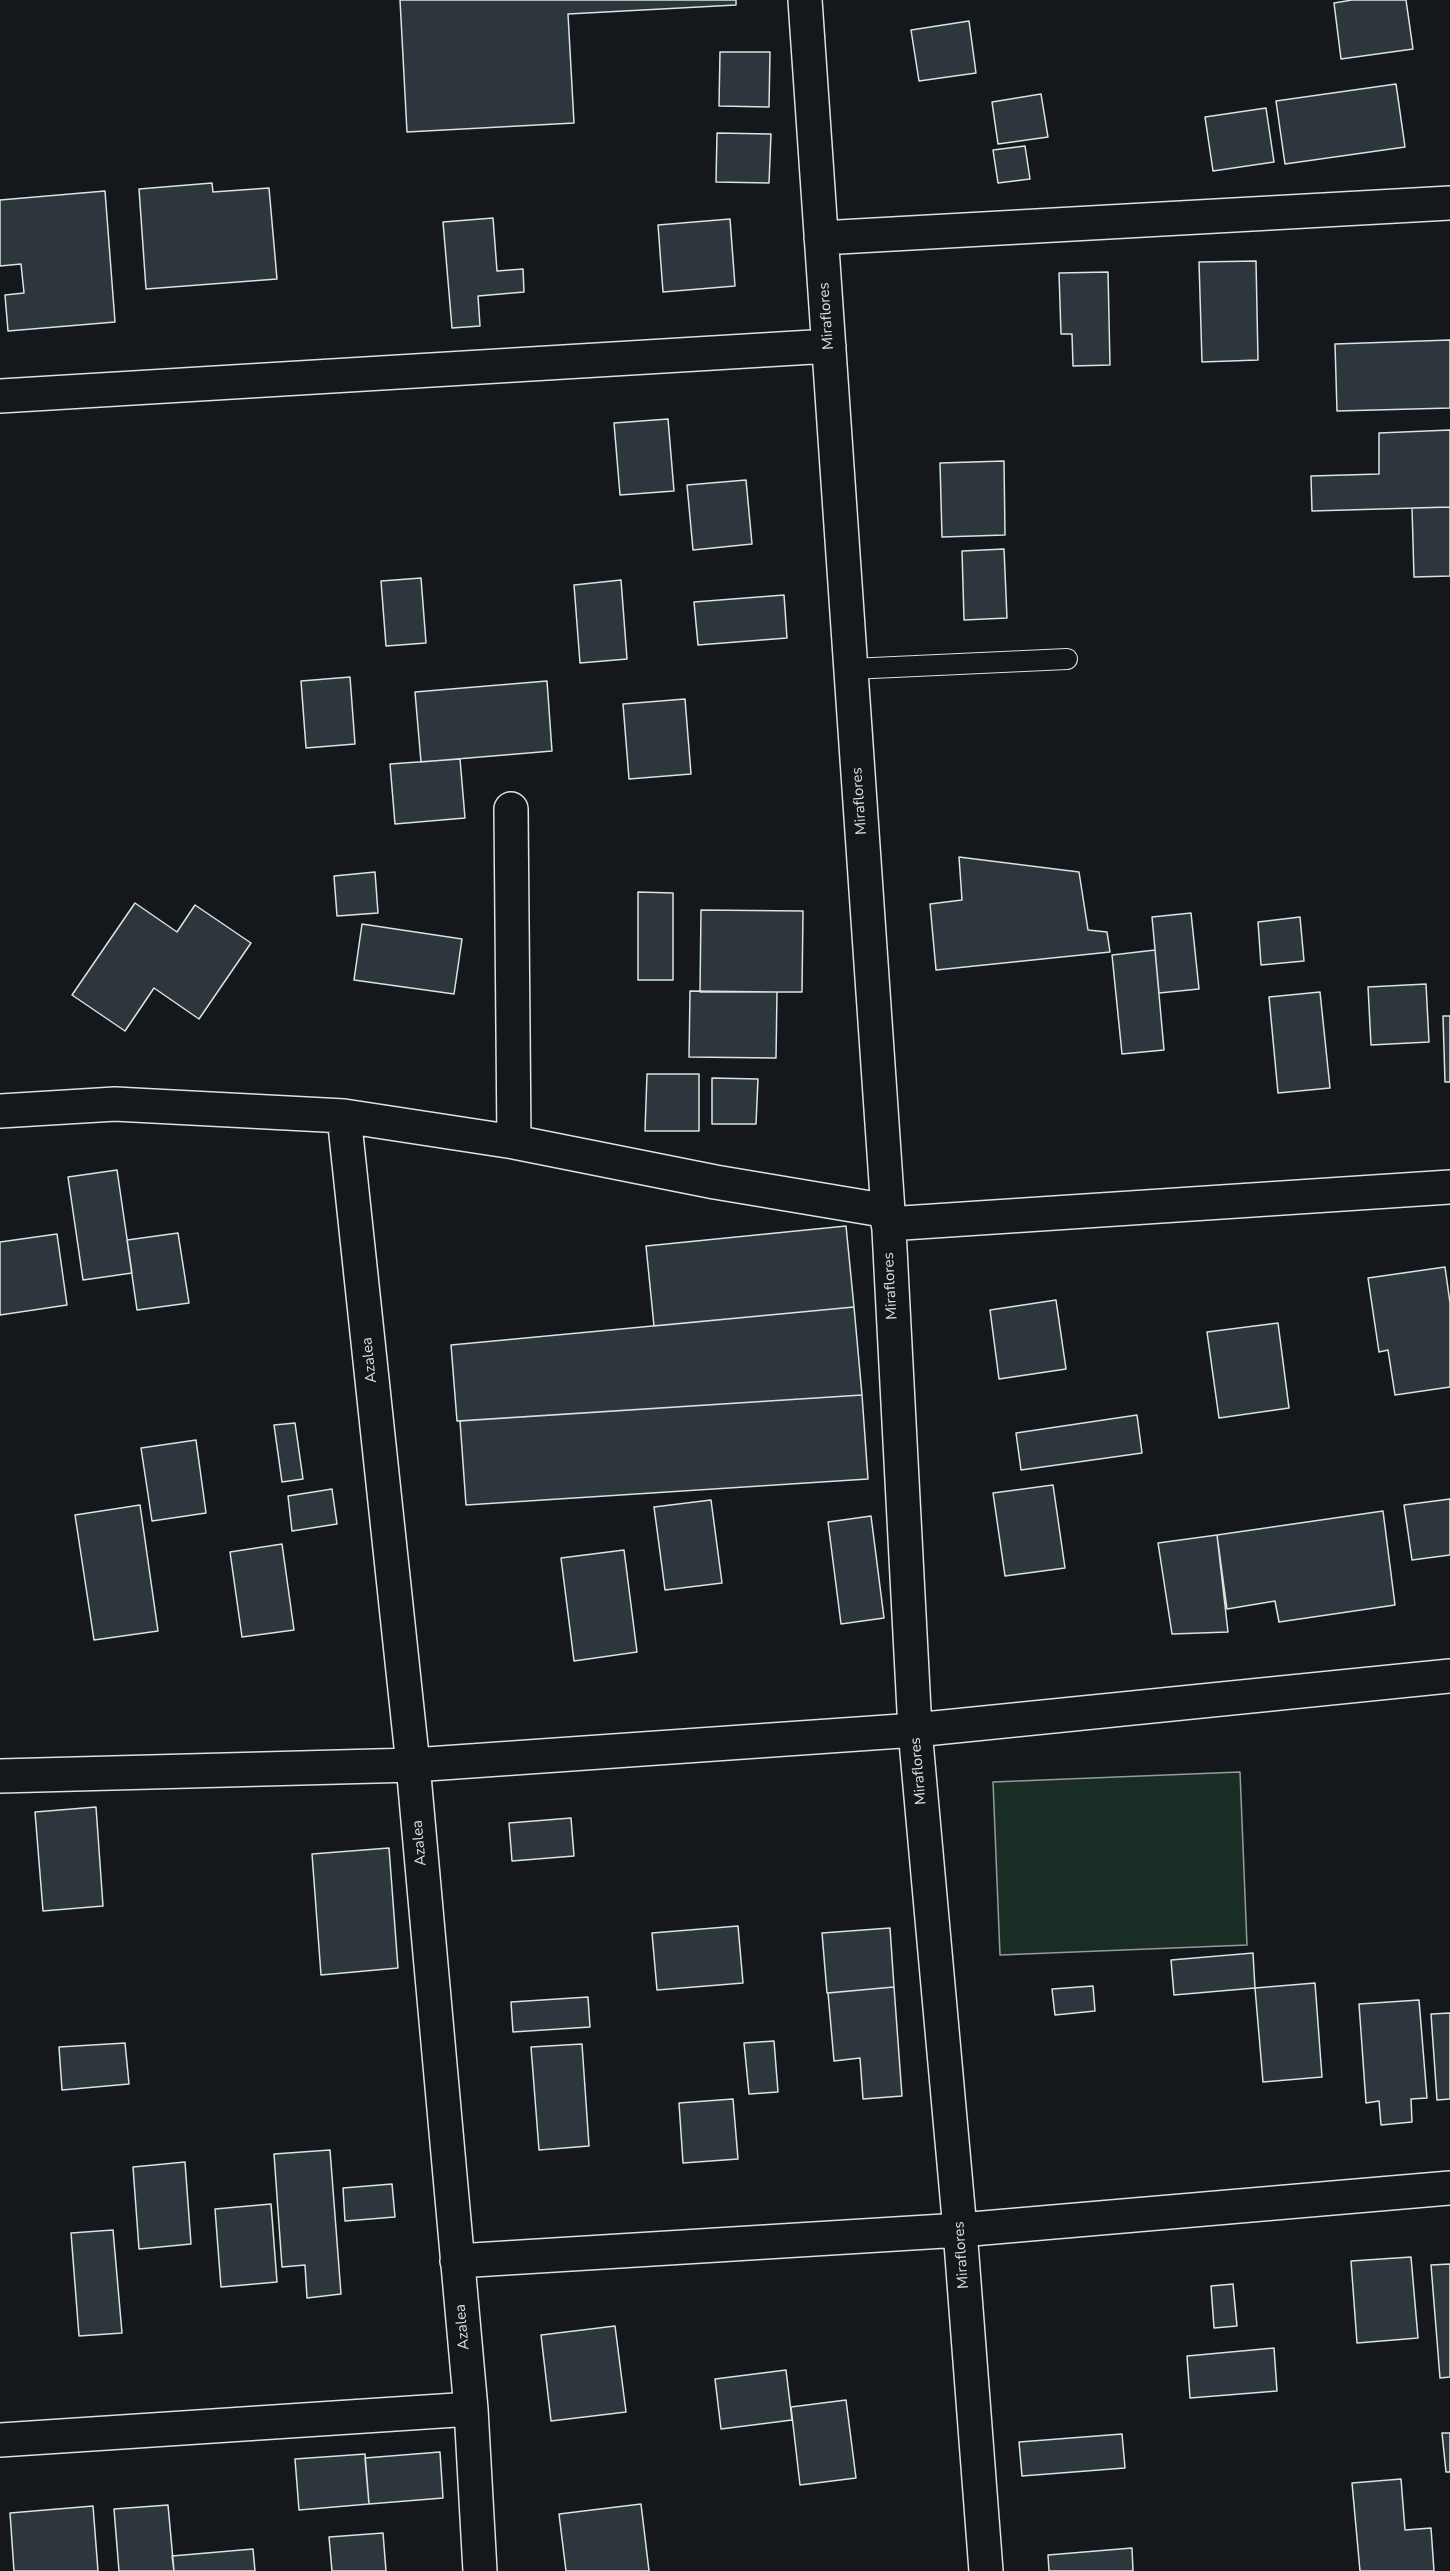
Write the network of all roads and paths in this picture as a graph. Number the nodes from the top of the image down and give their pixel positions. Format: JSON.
{"nodes":[{"id":1,"x":805,"y":0,"type":"edge"},
{"id":2,"x":1450,"y":203,"type":"edge"},
{"id":3,"x":821,"y":238,"type":"junction"},
{"id":4,"x":829,"y":346,"type":"junction"},
{"id":5,"x":0,"y":396,"type":"edge"},
{"id":6,"x":1067,"y":659,"type":"dead end"},
{"id":7,"x":851,"y":669,"type":"junction"},
{"id":8,"x":511,"y":809,"type":"dead end"},
{"id":9,"x":0,"y":1111,"type":"edge"},
{"id":10,"x":344,"y":1116,"type":"junction"},
{"id":11,"x":514,"y":1142,"type":"junction"},
{"id":12,"x":1450,"y":1187,"type":"edge"},
{"id":13,"x":888,"y":1217,"type":"junction"},
{"id":14,"x":1450,"y":1676,"type":"edge"},
{"id":15,"x":915,"y":1730,"type":"junction"},
{"id":16,"x":413,"y":1765,"type":"junction"},
{"id":17,"x":0,"y":1776,"type":"edge"},
{"id":18,"x":1450,"y":2188,"type":"edge"},
{"id":19,"x":960,"y":2229,"type":"junction"},
{"id":20,"x":457,"y":2261,"type":"junction"},
{"id":21,"x":471,"y":2409,"type":"junction"},
{"id":22,"x":0,"y":2440,"type":"edge"},
{"id":23,"x":480,"y":2571,"type":"edge"},
{"id":24,"x":986,"y":2571,"type":"edge"}],
"edges":[{"from":1,"to":3,"type":"street","name":"Miraflores"},
{"from":2,"to":3,"type":"street"},
{"from":3,"to":4,"type":"street","name":"Miraflores"},
{"from":4,"to":5,"type":"street"},
{"from":4,"to":7,"type":"street","name":"Miraflores"},
{"from":6,"to":7,"type":"lane"},
{"from":7,"to":13,"type":"street","name":"Miraflores"},
{"from":8,"to":11,"type":"street"},
{"from":9,"to":10,"type":"street"},
{"from":10,"to":11,"type":"street"},
{"from":10,"to":16,"type":"street","name":"Azalea"},
{"from":11,"to":13,"type":"street"},
{"from":12,"to":13,"type":"street"},
{"from":13,"to":15,"type":"street","name":"Miraflores"},
{"from":14,"to":15,"type":"street"},
{"from":15,"to":16,"type":"street"},
{"from":15,"to":19,"type":"street","name":"Miraflores"},
{"from":16,"to":17,"type":"street"},
{"from":16,"to":20,"type":"street","name":"Azalea"},
{"from":18,"to":19,"type":"street"},
{"from":19,"to":20,"type":"street"},
{"from":19,"to":24,"type":"street","name":"Miraflores"},
{"from":20,"to":21,"type":"street","name":"Azalea"},
{"from":21,"to":22,"type":"street"},
{"from":21,"to":23,"type":"street","name":"Azalea"}]}
